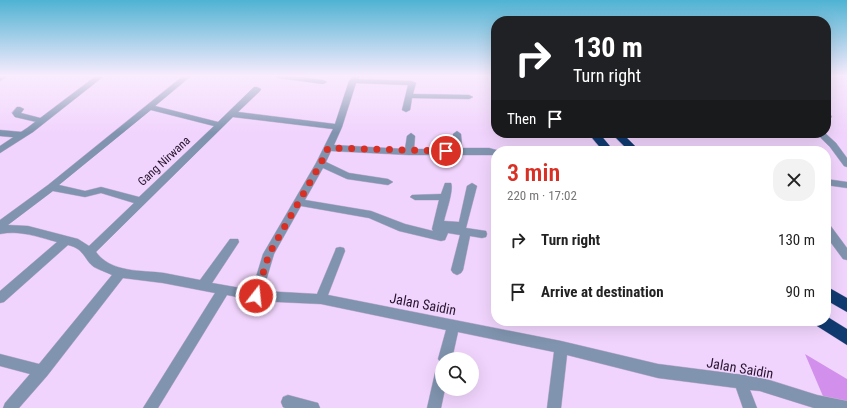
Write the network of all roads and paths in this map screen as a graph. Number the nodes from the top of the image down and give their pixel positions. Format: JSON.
{"nodes":[{"id":1,"x":75,"y":95,"type":"edge"},
{"id":2,"x":164,"y":95,"type":"edge"},
{"id":3,"x":251,"y":95,"type":"edge"},
{"id":4,"x":349,"y":95,"type":"edge"},
{"id":5,"x":410,"y":96,"type":"joint"},
{"id":6,"x":468,"y":96,"type":"dead end"},
{"id":7,"x":149,"y":107,"type":"junction"},
{"id":8,"x":20,"y":108,"type":"dead end"},
{"id":9,"x":406,"y":110,"type":"dead end"},
{"id":10,"x":231,"y":114,"type":"junction"},
{"id":11,"x":41,"y":121,"type":"junction"},
{"id":12,"x":220,"y":125,"type":"junction"},
{"id":13,"x":338,"y":127,"type":"junction"},
{"id":14,"x":0,"y":133,"type":"edge"},
{"id":15,"x":457,"y":134,"type":"dead end"},
{"id":16,"x":22,"y":136,"type":"junction"},
{"id":17,"x":411,"y":136,"type":"dead end"},
{"id":18,"x":597,"y":138,"type":"edge"},
{"id":19,"x":621,"y":138,"type":"edge"},
{"id":20,"x":825,"y":138,"type":"edge"},
{"id":21,"x":605,"y":146,"type":"edge"},
{"id":22,"x":630,"y":146,"type":"edge"},
{"id":23,"x":328,"y":148,"type":"junction"},
{"id":24,"x":0,"y":150,"type":"edge"},
{"id":25,"x":458,"y":151,"type":"junction"},
{"id":26,"x":409,"y":152,"type":"junction"},
{"id":27,"x":491,"y":152,"type":"edge"},
{"id":28,"x":321,"y":163,"type":"junction"},
{"id":29,"x":847,"y":164,"type":"edge"},
{"id":30,"x":388,"y":182,"type":"dead end"},
{"id":31,"x":831,"y":183,"type":"edge"},
{"id":32,"x":448,"y":185,"type":"dead end"},
{"id":33,"x":847,"y":185,"type":"edge"},
{"id":34,"x":472,"y":186,"type":"dead end"},
{"id":35,"x":51,"y":187,"type":"junction"},
{"id":36,"x":415,"y":197,"type":"dead end"},
{"id":37,"x":446,"y":197,"type":"junction"},
{"id":38,"x":140,"y":201,"type":"junction"},
{"id":39,"x":299,"y":202,"type":"junction"},
{"id":40,"x":439,"y":224,"type":"junction"},
{"id":41,"x":0,"y":225,"type":"edge"},
{"id":42,"x":0,"y":230,"type":"edge"},
{"id":43,"x":466,"y":232,"type":"junction"},
{"id":44,"x":433,"y":234,"type":"junction"},
{"id":45,"x":482,"y":234,"type":"dead end"},
{"id":46,"x":831,"y":235,"type":"edge"},
{"id":47,"x":66,"y":240,"type":"junction"},
{"id":48,"x":234,"y":242,"type":"dead end"},
{"id":49,"x":340,"y":251,"type":"dead end"},
{"id":50,"x":89,"y":252,"type":"junction"},
{"id":51,"x":847,"y":256,"type":"edge"},
{"id":52,"x":457,"y":270,"type":"dead end"},
{"id":53,"x":120,"y":273,"type":"junction"},
{"id":54,"x":203,"y":286,"type":"junction"},
{"id":55,"x":223,"y":291,"type":"junction"},
{"id":56,"x":831,"y":295,"type":"edge"},
{"id":57,"x":256,"y":296,"type":"junction"},
{"id":58,"x":0,"y":298,"type":"edge"},
{"id":59,"x":321,"y":299,"type":"junction"},
{"id":60,"x":847,"y":306,"type":"edge"},
{"id":61,"x":453,"y":326,"type":"junction"},
{"id":62,"x":829,"y":326,"type":"edge"},
{"id":63,"x":847,"y":338,"type":"edge"},
{"id":64,"x":561,"y":348,"type":"junction"},
{"id":65,"x":447,"y":352,"type":"edge"},
{"id":66,"x":0,"y":360,"type":"edge"},
{"id":67,"x":42,"y":371,"type":"junction"},
{"id":68,"x":740,"y":381,"type":"junction"},
{"id":69,"x":437,"y":396,"type":"edge"},
{"id":70,"x":288,"y":402,"type":"dead end"},
{"id":71,"x":10,"y":408,"type":"edge"},
{"id":72,"x":150,"y":408,"type":"edge"},
{"id":73,"x":313,"y":408,"type":"edge"},
{"id":74,"x":434,"y":408,"type":"edge"},
{"id":75,"x":554,"y":408,"type":"edge"},
{"id":76,"x":750,"y":408,"type":"edge"},
{"id":77,"x":847,"y":408,"type":"edge"}],
"edges":[{"from":1,"to":11,"type":"street"},
{"from":2,"to":7,"type":"street"},
{"from":3,"to":10,"type":"street","name":"Gang Nirwana"},
{"from":4,"to":13,"type":"street"},
{"from":5,"to":6,"type":"street"},
{"from":5,"to":9,"type":"street"},
{"from":7,"to":12,"type":"street"},
{"from":7,"to":35,"type":"street"},
{"from":8,"to":11,"type":"street"},
{"from":10,"to":12,"type":"street","name":"Gang Nirwana"},
{"from":10,"to":13,"type":"street"},
{"from":11,"to":16,"type":"street"},
{"from":12,"to":38,"type":"street","name":"Gang Nirwana"},
{"from":13,"to":23,"type":"street"},
{"from":14,"to":16,"type":"street"},
{"from":15,"to":25,"type":"street"},
{"from":16,"to":24,"type":"street"},
{"from":17,"to":26,"type":"street"},
{"from":18,"to":21,"type":"highway"},
{"from":19,"to":22,"type":"highway"},
{"from":20,"to":29,"type":"street"},
{"from":23,"to":26,"type":"street"},
{"from":23,"to":28,"type":"street"},
{"from":25,"to":26,"type":"street"},
{"from":25,"to":27,"type":"street"},
{"from":28,"to":30,"type":"street"},
{"from":28,"to":39,"type":"street"},
{"from":31,"to":33,"type":"street"},
{"from":32,"to":37,"type":"street"},
{"from":34,"to":40,"type":"street"},
{"from":35,"to":38,"type":"street"},
{"from":35,"to":41,"type":"street"},
{"from":36,"to":37,"type":"street"},
{"from":37,"to":40,"type":"street"},
{"from":38,"to":50,"type":"street","name":"Gang Nirwana"},
{"from":39,"to":44,"type":"street"},
{"from":39,"to":57,"type":"street"},
{"from":40,"to":44,"type":"street"},
{"from":42,"to":47,"type":"street","name":"Jalan Saidin"},
{"from":43,"to":44,"type":"street"},
{"from":43,"to":45,"type":"street"},
{"from":43,"to":52,"type":"street"},
{"from":46,"to":51,"type":"street"},
{"from":47,"to":50,"type":"street","name":"Jalan Saidin"},
{"from":47,"to":58,"type":"street"},
{"from":48,"to":54,"type":"street"},
{"from":49,"to":59,"type":"street"},
{"from":50,"to":53,"type":"street","name":"Jalan Saidin"},
{"from":53,"to":54,"type":"street","name":"Jalan Saidin"},
{"from":53,"to":67,"type":"street"},
{"from":54,"to":55,"type":"street","name":"Jalan Saidin"},
{"from":55,"to":57,"type":"street","name":"Jalan Saidin"},
{"from":55,"to":72,"type":"street"},
{"from":56,"to":60,"type":"highway"},
{"from":57,"to":59,"type":"street","name":"Jalan Saidin"},
{"from":59,"to":61,"type":"street","name":"Jalan Saidin"},
{"from":61,"to":64,"type":"street","name":"Jalan Saidin"},
{"from":61,"to":65,"type":"street"},
{"from":62,"to":63,"type":"highway"},
{"from":64,"to":68,"type":"street","name":"Jalan Saidin"},
{"from":64,"to":75,"type":"street"},
{"from":66,"to":67,"type":"street"},
{"from":67,"to":71,"type":"street"},
{"from":68,"to":76,"type":"street"},
{"from":68,"to":77,"type":"street","name":"Jalan Saidin"},
{"from":69,"to":74,"type":"street"},
{"from":70,"to":73,"type":"street"}]}
